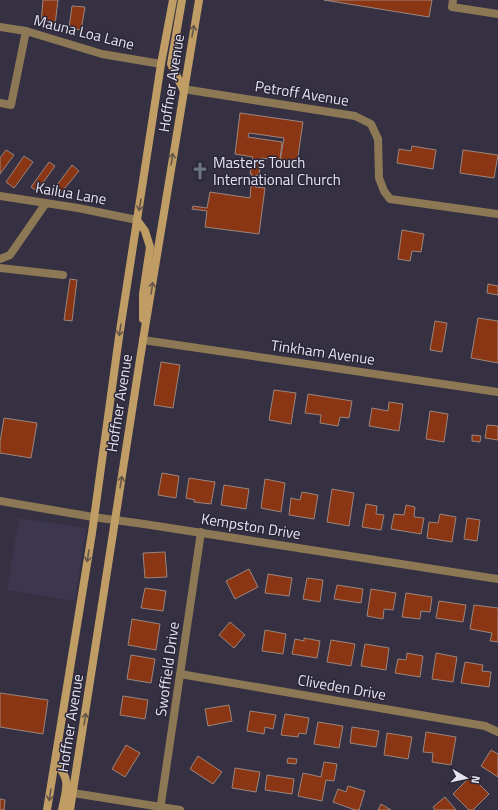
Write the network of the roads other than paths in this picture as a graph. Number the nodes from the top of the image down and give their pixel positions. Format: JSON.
{"nodes":[{"id":1,"x":173,"y":0,"type":"edge"},
{"id":2,"x":182,"y":0,"type":"edge"},
{"id":3,"x":198,"y":0,"type":"edge"},
{"id":4,"x":453,"y":0,"type":"edge"},
{"id":5,"x":498,"y":14,"type":"edge"},
{"id":6,"x":0,"y":27,"type":"edge"},
{"id":7,"x":26,"y":31,"type":"junction"},
{"id":8,"x":161,"y":64,"type":"junction"},
{"id":9,"x":183,"y":88,"type":"junction"},
{"id":10,"x":0,"y":103,"type":"edge"},
{"id":11,"x":0,"y":196,"type":"edge"},
{"id":12,"x":46,"y":203,"type":"junction"},
{"id":13,"x":498,"y":214,"type":"edge"},
{"id":14,"x":137,"y":220,"type":"junction"},
{"id":15,"x":0,"y":259,"type":"edge"},
{"id":16,"x":0,"y":268,"type":"edge"},
{"id":17,"x":63,"y":275,"type":"dead end"},
{"id":18,"x":143,"y":340,"type":"junction"},
{"id":19,"x":498,"y":392,"type":"edge"},
{"id":20,"x":0,"y":501,"type":"edge"},
{"id":21,"x":93,"y":517,"type":"junction"},
{"id":22,"x":115,"y":520,"type":"junction"},
{"id":23,"x":201,"y":532,"type":"junction"},
{"id":24,"x":498,"y":579,"type":"edge"},
{"id":25,"x":180,"y":674,"type":"junction"},
{"id":26,"x":498,"y":732,"type":"edge"},
{"id":27,"x":55,"y":763,"type":"junction"},
{"id":28,"x":73,"y":794,"type":"junction"},
{"id":29,"x":160,"y":808,"type":"edge"},
{"id":30,"x":48,"y":810,"type":"edge"},
{"id":31,"x":62,"y":810,"type":"edge"},
{"id":32,"x":70,"y":810,"type":"edge"},
{"id":33,"x":180,"y":810,"type":"edge"}],
"edges":[{"from":1,"to":8,"type":"main road","name":"Hoffner Avenue"},
{"from":2,"to":9,"type":"main road"},
{"from":9,"to":3,"type":"main road","name":"Hoffner Avenue","one_way":true},
{"from":4,"to":5,"type":"street"},
{"from":6,"to":7,"type":"street","name":"Mauna Loa Lane"},
{"from":7,"to":8,"type":"street","name":"Mauna Loa Lane"},
{"from":7,"to":10,"type":"street"},
{"from":8,"to":14,"type":"main road","name":"Hoffner Avenue","one_way":true},
{"from":9,"to":13,"type":"street","name":"Petroff Avenue"},
{"from":18,"to":9,"type":"main road","name":"Hoffner Avenue","one_way":true},
{"from":11,"to":12,"type":"street","name":"Kailua Lane"},
{"from":12,"to":14,"type":"street","name":"Kailua Lane"},
{"from":12,"to":15,"type":"street"},
{"from":14,"to":18,"type":"main road"},
{"from":14,"to":21,"type":"main road","name":"Hoffner Avenue","one_way":true},
{"from":16,"to":17,"type":"street"},
{"from":18,"to":19,"type":"street","name":"Tinkham Avenue"},
{"from":22,"to":18,"type":"main road","name":"Hoffner Avenue","one_way":true},
{"from":20,"to":21,"type":"street","name":"Kempston Drive"},
{"from":21,"to":22,"type":"street","name":"Kempston Drive"},
{"from":21,"to":27,"type":"main road","name":"Hoffner Avenue","one_way":true},
{"from":22,"to":23,"type":"street","name":"Kempston Drive"},
{"from":28,"to":22,"type":"main road","name":"Hoffner Avenue","one_way":true},
{"from":23,"to":24,"type":"street","name":"Kempston Drive"},
{"from":23,"to":25,"type":"street","name":"Swoffield Drive"},
{"from":25,"to":26,"type":"street","name":"Cliveden Drive"},
{"from":25,"to":29,"type":"street","name":"Swoffield Drive"},
{"from":27,"to":30,"type":"main road","name":"Hoffner Avenue","one_way":true},
{"from":27,"to":31,"type":"main road"},
{"from":28,"to":29,"type":"street"},
{"from":28,"to":32,"type":"main road","name":"Hoffner Avenue"},
{"from":29,"to":33,"type":"street"}]}
